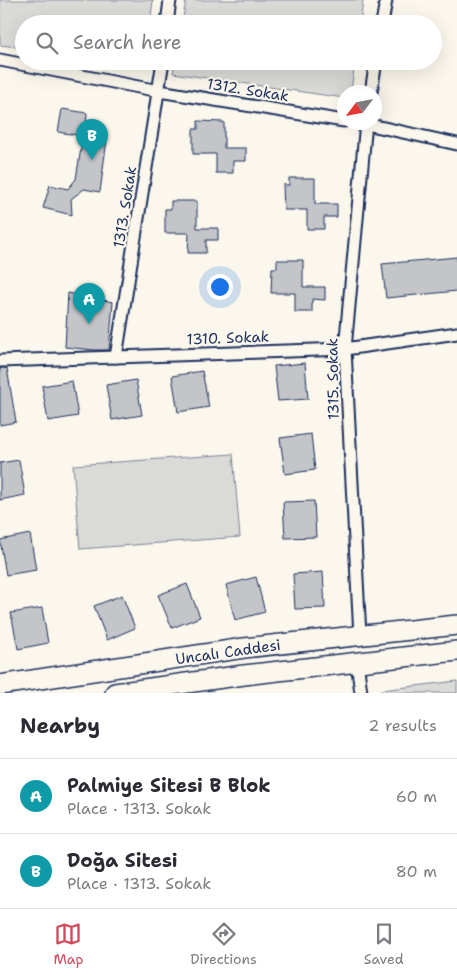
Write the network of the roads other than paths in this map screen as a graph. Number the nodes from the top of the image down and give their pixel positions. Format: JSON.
{"nodes":[{"id":1,"x":170,"y":0,"type":"edge"},
{"id":2,"x":386,"y":0,"type":"edge"},
{"id":3,"x":168,"y":15,"type":"edge"},
{"id":4,"x":384,"y":15,"type":"edge"},
{"id":5,"x":0,"y":60,"type":"edge"},
{"id":6,"x":15,"y":63,"type":"edge"},
{"id":7,"x":51,"y":70,"type":"edge"},
{"id":8,"x":162,"y":70,"type":"edge"},
{"id":9,"x":375,"y":70,"type":"edge"},
{"id":10,"x":372,"y":85,"type":"edge"},
{"id":11,"x":159,"y":91,"type":"junction"},
{"id":12,"x":337,"y":119,"type":"edge"},
{"id":13,"x":382,"y":127,"type":"edge"},
{"id":14,"x":362,"y":130,"type":"edge"},
{"id":15,"x":457,"y":144,"type":"edge"},
{"id":16,"x":457,"y":333,"type":"edge"},
{"id":17,"x":345,"y":349,"type":"junction"},
{"id":18,"x":116,"y":357,"type":"junction"},
{"id":19,"x":0,"y":361,"type":"edge"},
{"id":20,"x":457,"y":625,"type":"edge"},
{"id":21,"x":360,"y":636,"type":"junction"},
{"id":22,"x":457,"y":651,"type":"edge"},
{"id":23,"x":357,"y":661,"type":"junction"},
{"id":24,"x":0,"y":685,"type":"edge"},
{"id":25,"x":116,"y":693,"type":"edge"},
{"id":26,"x":361,"y":693,"type":"edge"}],
"edges":[{"from":1,"to":3,"type":"street"},
{"from":2,"to":4,"type":"street"},
{"from":5,"to":6,"type":"street","name":"1312. Sokak"},
{"from":7,"to":11,"type":"street","name":"1312. Sokak"},
{"from":8,"to":11,"type":"street","name":"1313. Sokak"},
{"from":9,"to":10,"type":"street"},
{"from":11,"to":12,"type":"street","name":"1312. Sokak"},
{"from":11,"to":18,"type":"street","name":"1313. Sokak"},
{"from":13,"to":15,"type":"street"},
{"from":14,"to":17,"type":"street","name":"1315. Sokak"},
{"from":16,"to":17,"type":"street","name":"1310. Sokak"},
{"from":17,"to":18,"type":"street","name":"1310. Sokak"},
{"from":17,"to":21,"type":"street","name":"1315. Sokak"},
{"from":18,"to":19,"type":"street","name":"1310. Sokak"},
{"from":20,"to":21,"type":"main road","name":"Uncalı Caddesi"},
{"from":21,"to":24,"type":"main road","name":"Uncalı Caddesi"},
{"from":22,"to":23,"type":"main road","name":"Uncalı Caddesi"},
{"from":23,"to":25,"type":"main road","name":"Uncalı Caddesi"},
{"from":23,"to":26,"type":"street"}]}
